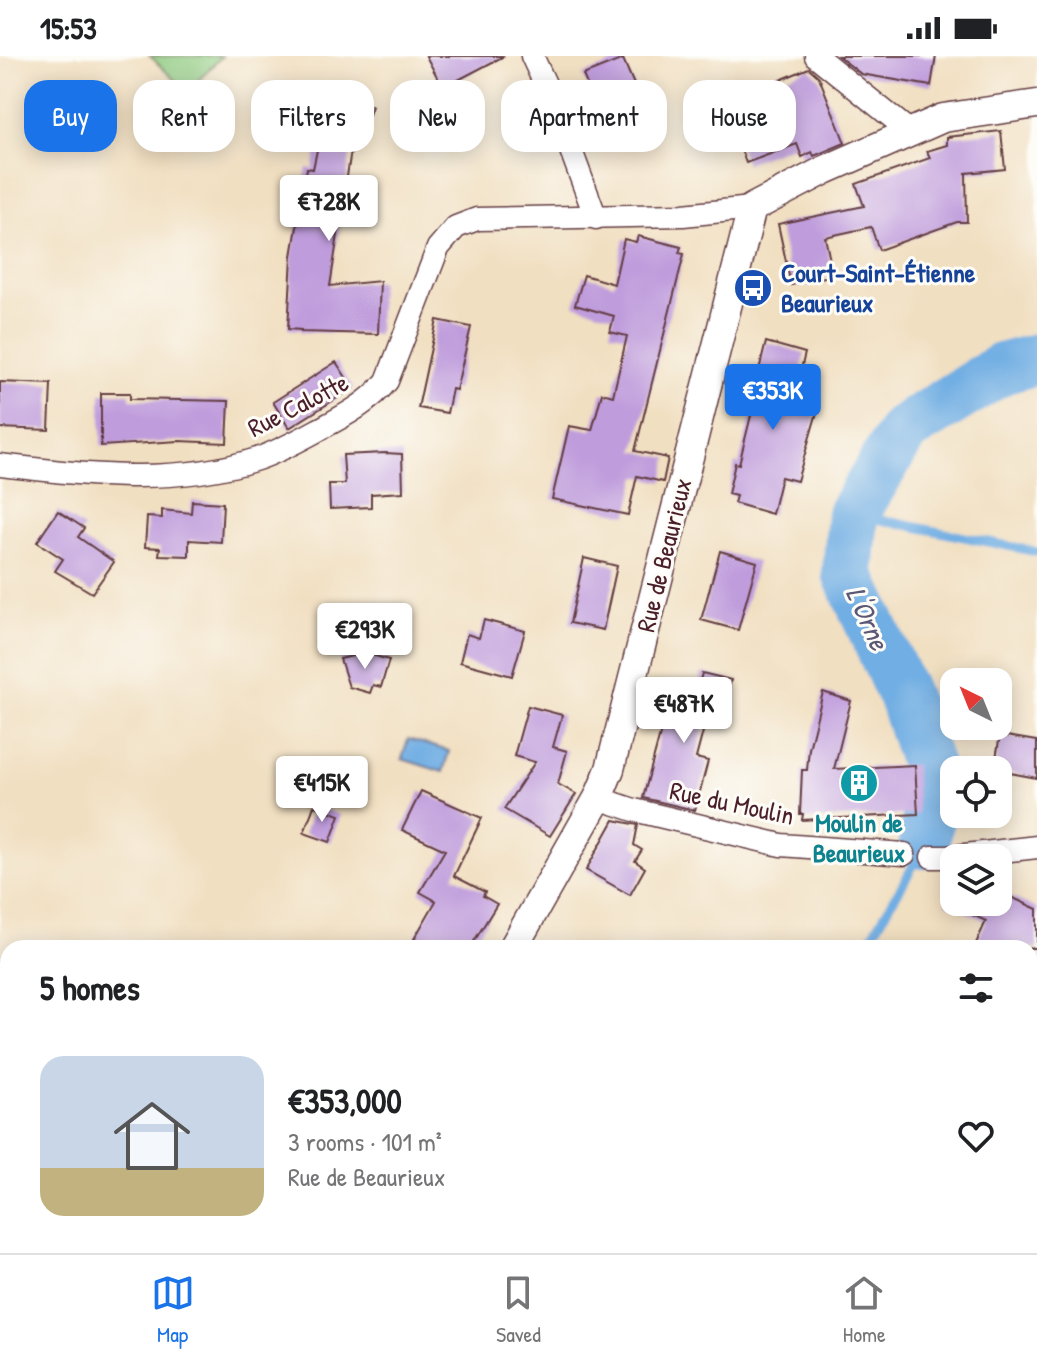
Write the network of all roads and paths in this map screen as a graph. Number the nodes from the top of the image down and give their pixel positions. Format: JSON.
{"nodes":[{"id":1,"x":532,"y":56,"type":"edge"},
{"id":2,"x":816,"y":56,"type":"edge"},
{"id":3,"x":1037,"y":104,"type":"edge"},
{"id":4,"x":909,"y":131,"type":"junction"},
{"id":5,"x":752,"y":208,"type":"junction"},
{"id":6,"x":596,"y":218,"type":"junction"},
{"id":7,"x":0,"y":465,"type":"edge"},
{"id":8,"x":598,"y":798,"type":"junction"},
{"id":9,"x":1037,"y":847,"type":"edge"},
{"id":10,"x":904,"y":854,"type":"dead end"},
{"id":11,"x":932,"y":857,"type":"dead end"},
{"id":12,"x":518,"y":940,"type":"edge"}],
"edges":[{"from":1,"to":6,"type":"street"},
{"from":2,"to":4,"type":"street"},
{"from":3,"to":4,"type":"street"},
{"from":4,"to":5,"type":"street"},
{"from":5,"to":6,"type":"street","name":"Rue Calotte"},
{"from":5,"to":8,"type":"street","name":"Rue de Beaurieux"},
{"from":6,"to":7,"type":"street","name":"Rue Calotte"},
{"from":8,"to":10,"type":"street","name":"Rue du Moulin"},
{"from":8,"to":12,"type":"street","name":"Rue de Beaurieux"},
{"from":9,"to":11,"type":"street"}]}
